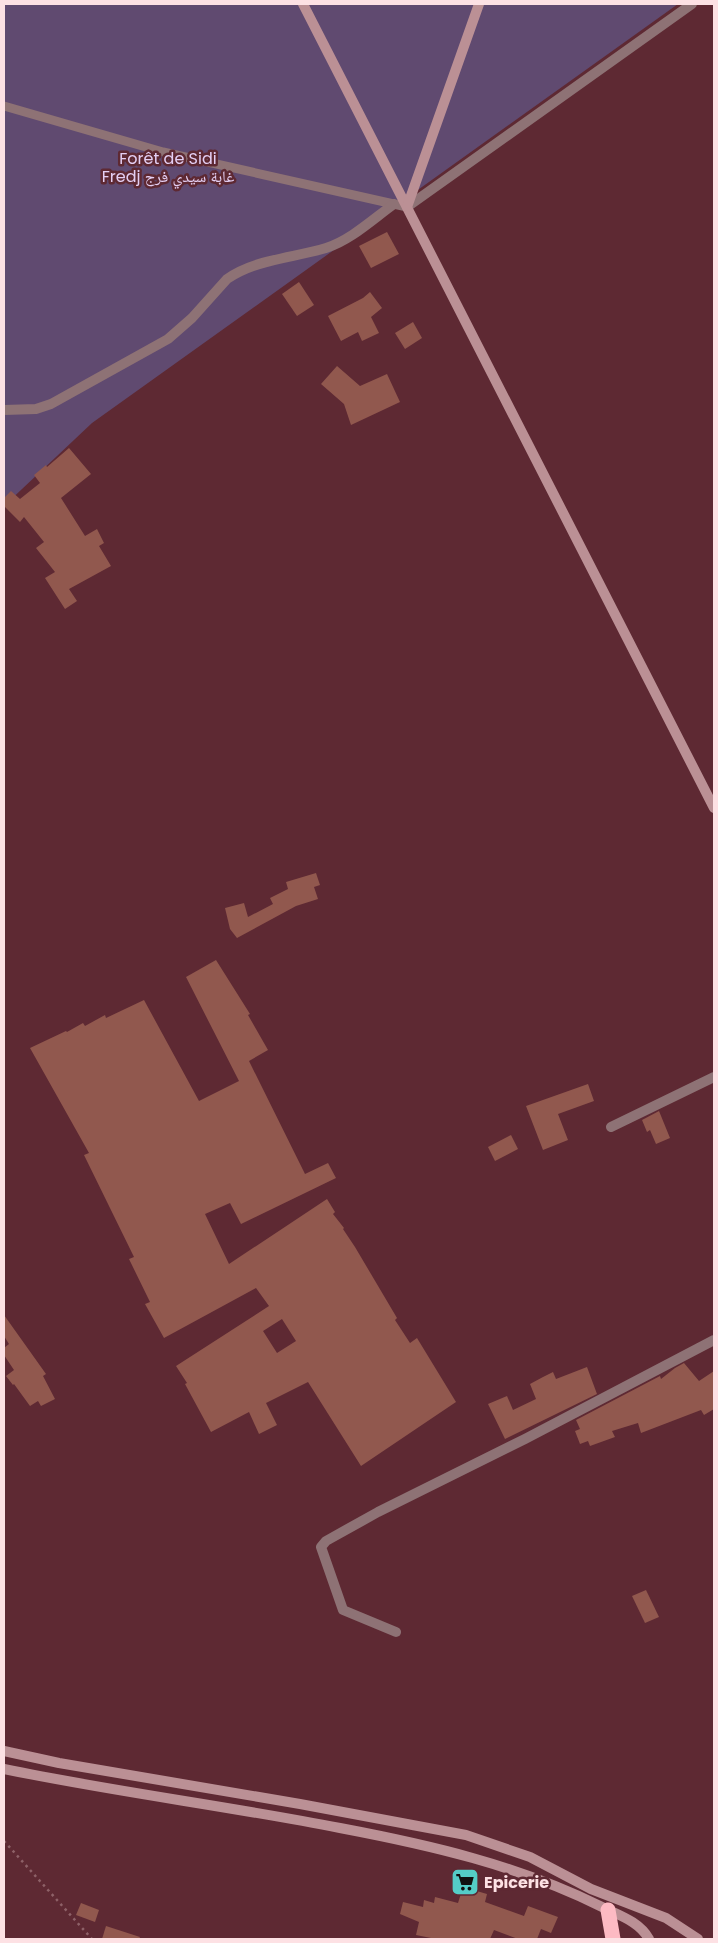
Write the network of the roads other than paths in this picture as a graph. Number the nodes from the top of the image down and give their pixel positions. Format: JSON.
{"nodes":[{"id":1,"x":303,"y":4,"type":"edge"},
{"id":2,"x":479,"y":4,"type":"edge"},
{"id":3,"x":692,"y":4,"type":"edge"},
{"id":4,"x":4,"y":106,"type":"edge"},
{"id":5,"x":394,"y":204,"type":"junction"},
{"id":6,"x":407,"y":207,"type":"junction"},
{"id":7,"x":4,"y":410,"type":"edge"},
{"id":8,"x":714,"y":808,"type":"edge"},
{"id":9,"x":714,"y":1077,"type":"edge"},
{"id":10,"x":611,"y":1127,"type":"dead end"},
{"id":11,"x":714,"y":1340,"type":"edge"},
{"id":12,"x":396,"y":1632,"type":"dead end"},
{"id":13,"x":4,"y":1751,"type":"edge"},
{"id":14,"x":4,"y":1769,"type":"edge"},
{"id":15,"x":591,"y":1889,"type":"junction"},
{"id":16,"x":586,"y":1899,"type":"junction"},
{"id":17,"x":608,"y":1910,"type":"junction"},
{"id":18,"x":613,"y":1939,"type":"edge"},
{"id":19,"x":649,"y":1939,"type":"edge"},
{"id":20,"x":698,"y":1939,"type":"edge"}],
"edges":[{"from":1,"to":6,"type":"main road"},
{"from":2,"to":6,"type":"main road"},
{"from":3,"to":6,"type":"street"},
{"from":4,"to":5,"type":"lane"},
{"from":5,"to":6,"type":"lane"},
{"from":5,"to":7,"type":"street"},
{"from":6,"to":8,"type":"main road"},
{"from":9,"to":10,"type":"street"},
{"from":11,"to":12,"type":"street"},
{"from":13,"to":15,"type":"main road"},
{"from":14,"to":16,"type":"main road"},
{"from":15,"to":16,"type":"main road"},
{"from":15,"to":20,"type":"main road"},
{"from":16,"to":17,"type":"main road"},
{"from":17,"to":18,"type":"highway"},
{"from":17,"to":19,"type":"main road"}]}
